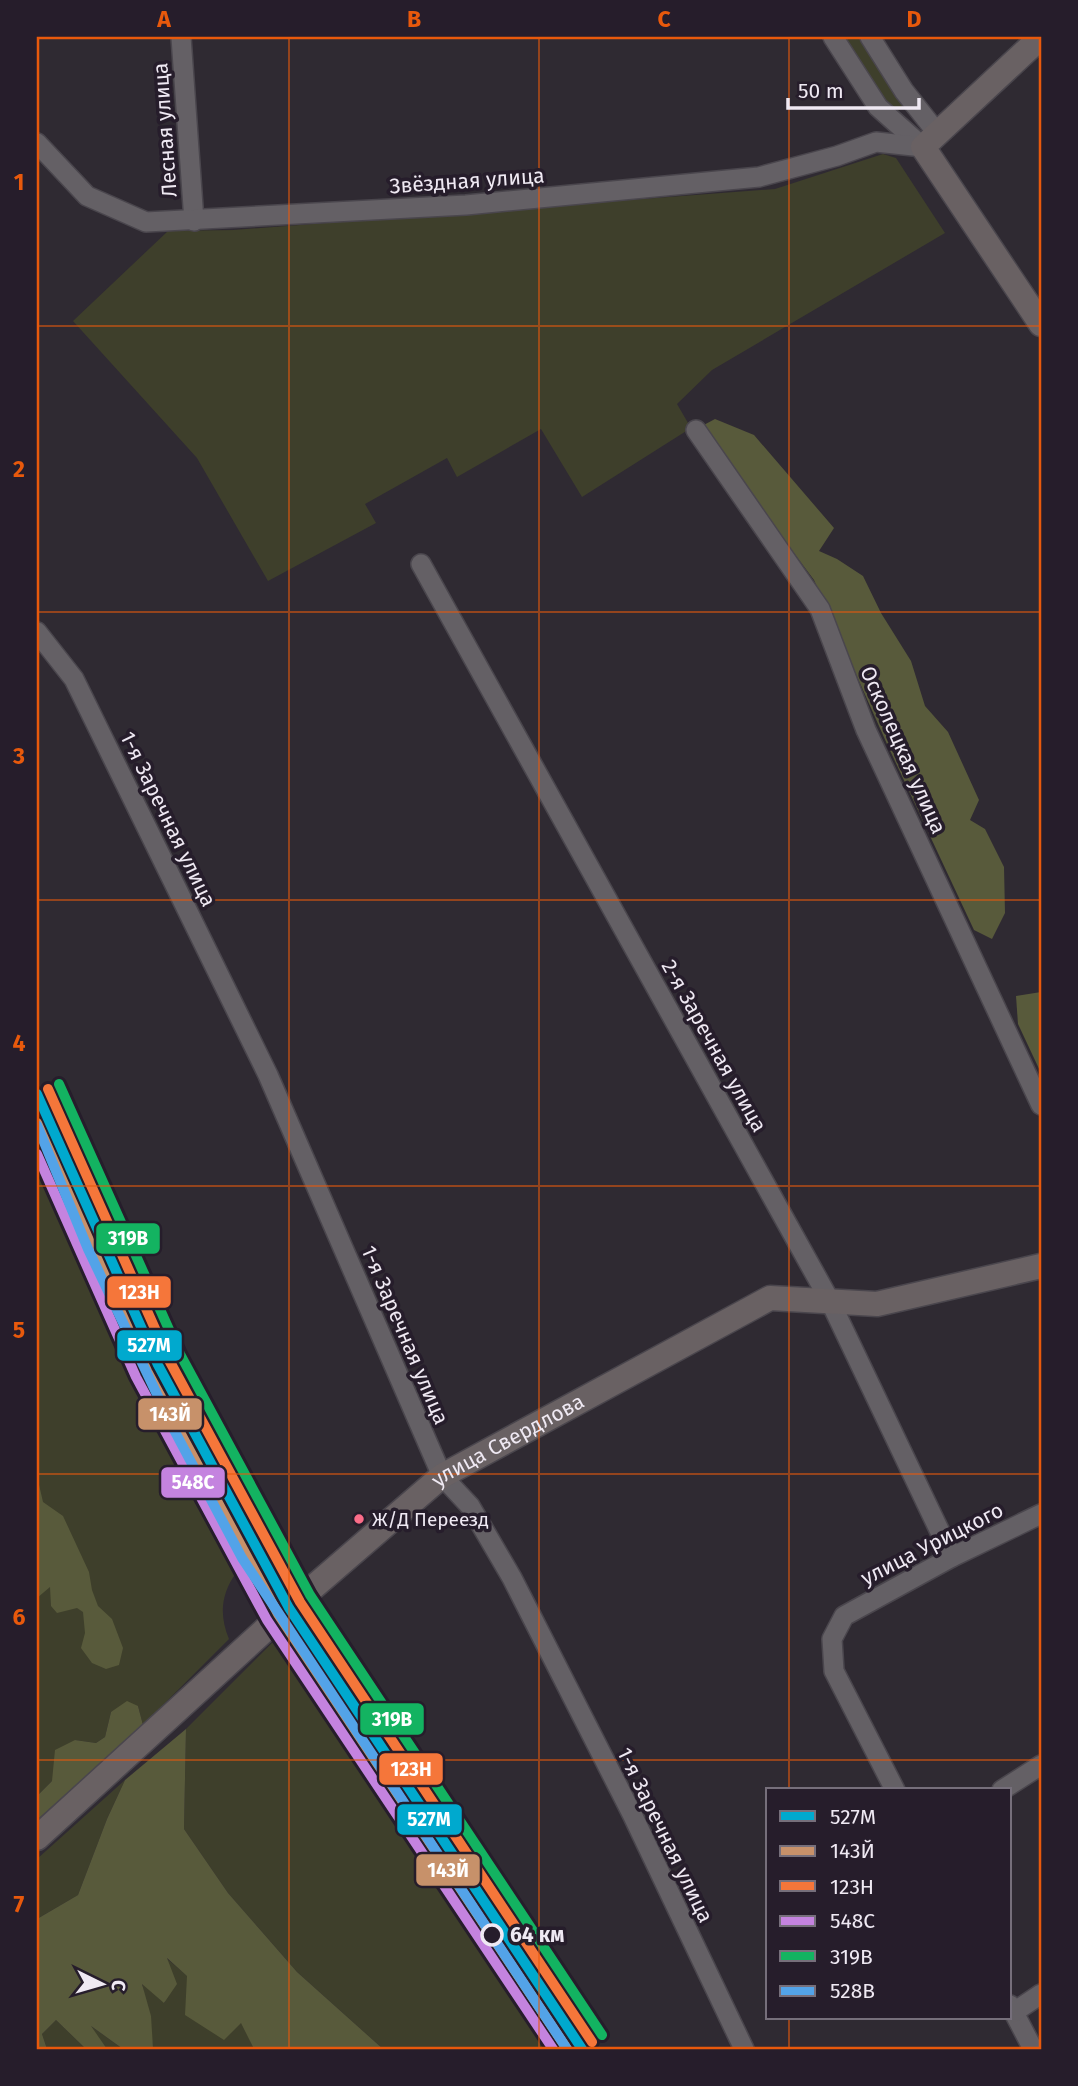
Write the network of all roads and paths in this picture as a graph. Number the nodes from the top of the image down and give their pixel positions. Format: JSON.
{"nodes":[{"id":1,"x":181,"y":37,"type":"edge"},
{"id":2,"x":833,"y":37,"type":"edge"},
{"id":3,"x":870,"y":37,"type":"edge"},
{"id":4,"x":1041,"y":37,"type":"edge"},
{"id":5,"x":931,"y":141,"type":"junction"},
{"id":6,"x":37,"y":143,"type":"edge"},
{"id":7,"x":194,"y":220,"type":"junction"},
{"id":8,"x":1041,"y":324,"type":"edge"},
{"id":9,"x":696,"y":430,"type":"dead end"},
{"id":10,"x":421,"y":564,"type":"dead end"},
{"id":11,"x":37,"y":632,"type":"edge"},
{"id":12,"x":1041,"y":1105,"type":"edge"},
{"id":13,"x":1041,"y":1266,"type":"edge"},
{"id":14,"x":830,"y":1301,"type":"junction"},
{"id":15,"x":442,"y":1476,"type":"junction"},
{"id":16,"x":1041,"y":1514,"type":"edge"},
{"id":17,"x":952,"y":1557,"type":"junction"},
{"id":18,"x":1041,"y":1766,"type":"edge"},
{"id":19,"x":894,"y":1788,"type":"edge"},
{"id":20,"x":1005,"y":1788,"type":"edge"},
{"id":21,"x":37,"y":1838,"type":"edge"},
{"id":22,"x":1041,"y":1994,"type":"edge"},
{"id":23,"x":1012,"y":2008,"type":"edge"},
{"id":24,"x":744,"y":2049,"type":"edge"},
{"id":25,"x":1033,"y":2049,"type":"edge"}],
"edges":[{"from":1,"to":7,"type":"street","name":"Лесная улица"},
{"from":2,"to":5,"type":"street"},
{"from":3,"to":5,"type":"street"},
{"from":4,"to":5,"type":"main road"},
{"from":5,"to":7,"type":"street","name":"Звёздная улица"},
{"from":5,"to":8,"type":"main road"},
{"from":6,"to":7,"type":"street","name":"Звёздная улица"},
{"from":9,"to":12,"type":"street","name":"Осколецкая улица"},
{"from":10,"to":14,"type":"street","name":"2-я Заречная улица"},
{"from":11,"to":15,"type":"street","name":"1-я Заречная улица"},
{"from":13,"to":14,"type":"main road","name":"улица Свердлова"},
{"from":14,"to":15,"type":"main road","name":"улица Свердлова"},
{"from":14,"to":17,"type":"street","name":"2-я Заречная улица"},
{"from":15,"to":21,"type":"main road","name":"улица Свердлова"},
{"from":15,"to":24,"type":"street","name":"1-я Заречная улица"},
{"from":16,"to":17,"type":"street","name":"улица Урицкого"},
{"from":17,"to":19,"type":"street","name":"улица Урицкого"},
{"from":18,"to":20,"type":"street"},
{"from":22,"to":23,"type":"street"},
{"from":23,"to":25,"type":"street"}]}
